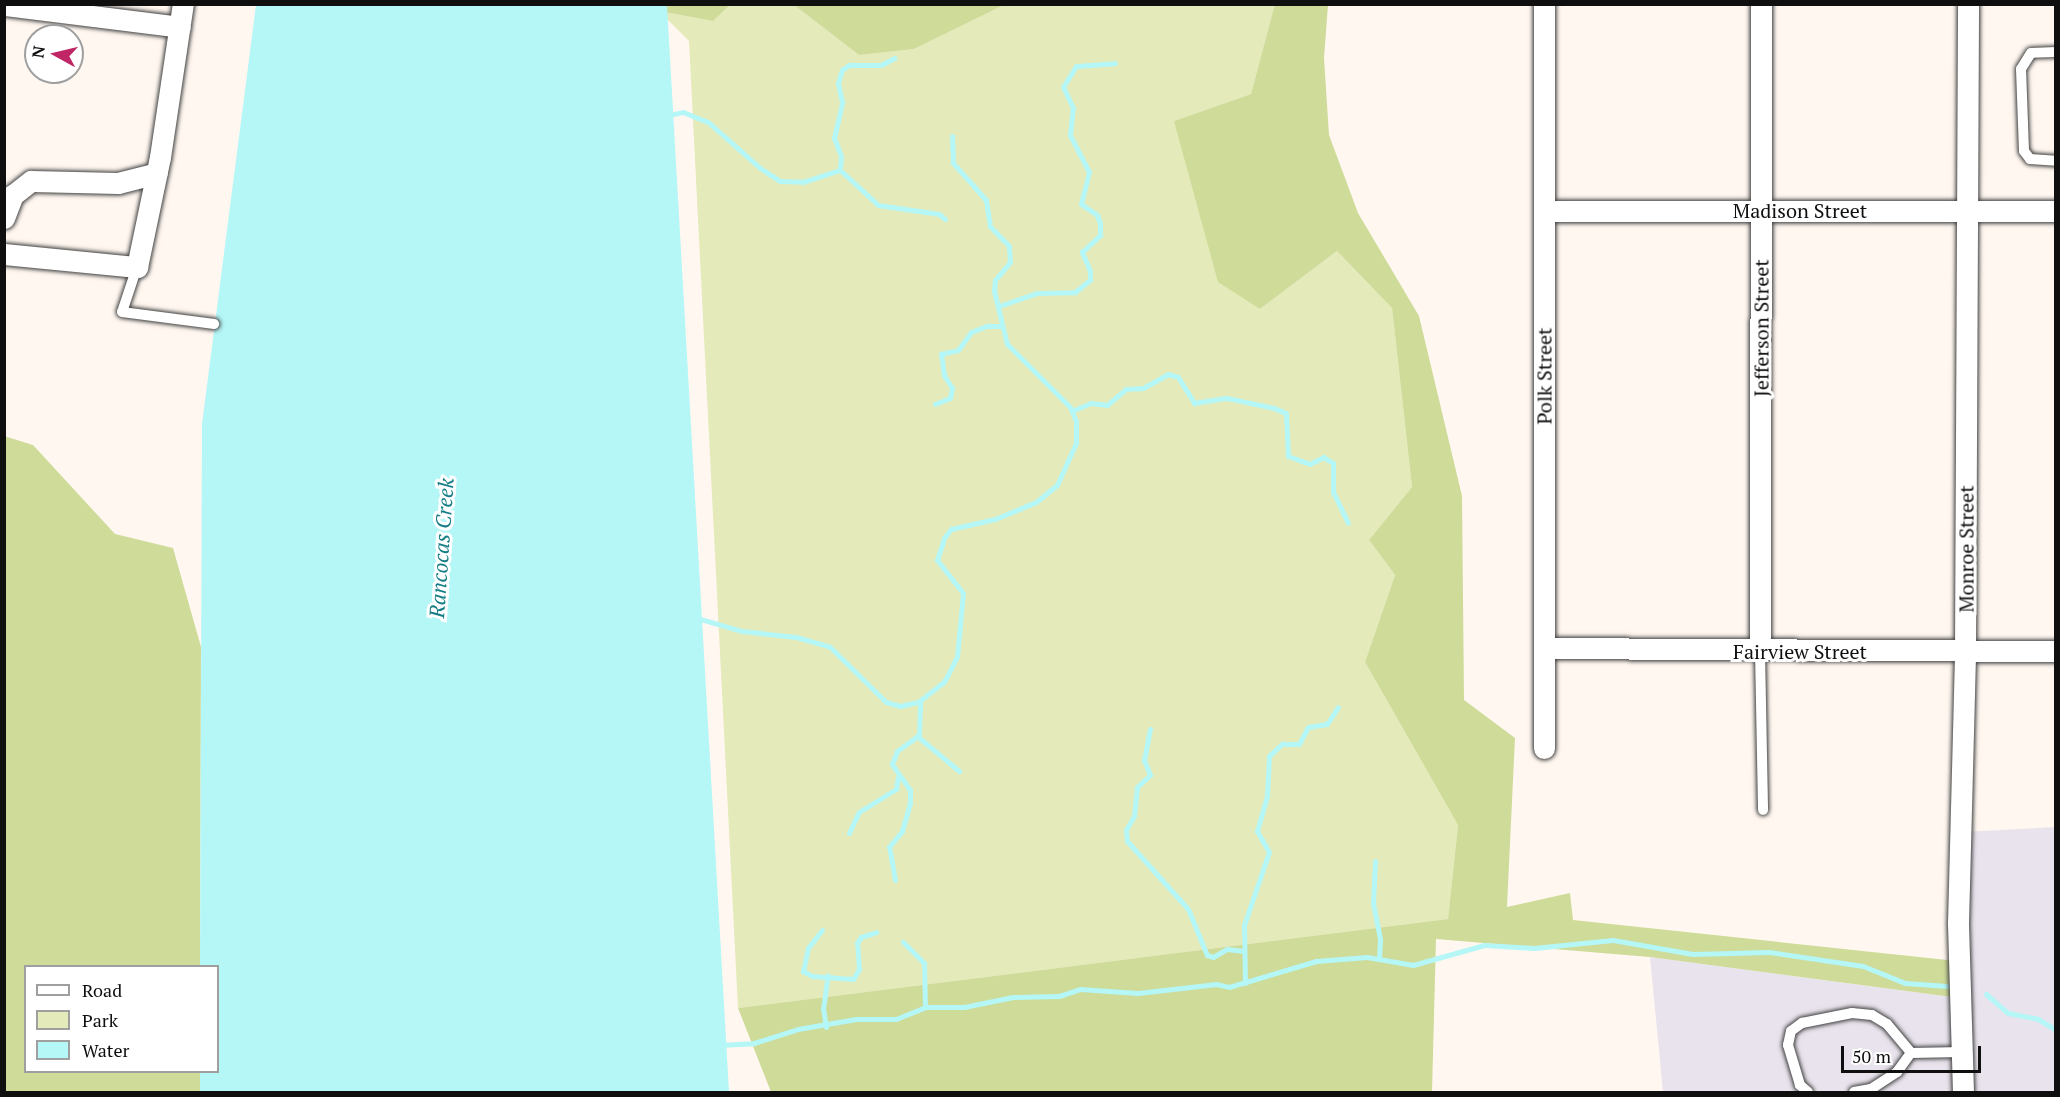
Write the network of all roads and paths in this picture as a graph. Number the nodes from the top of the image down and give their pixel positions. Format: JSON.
{"nodes":[{"id":1,"x":183,"y":4,"type":"edge"},
{"id":2,"x":1544,"y":4,"type":"edge"},
{"id":3,"x":1761,"y":4,"type":"edge"},
{"id":4,"x":1968,"y":4,"type":"edge"},
{"id":5,"x":4,"y":5,"type":"edge"},
{"id":6,"x":180,"y":27,"type":"junction"},
{"id":7,"x":2055,"y":52,"type":"edge"},
{"id":8,"x":2055,"y":162,"type":"edge"},
{"id":9,"x":157,"y":173,"type":"junction"},
{"id":10,"x":1761,"y":209,"type":"junction"},
{"id":11,"x":1544,"y":211,"type":"junction"},
{"id":12,"x":1967,"y":211,"type":"junction"},
{"id":13,"x":2055,"y":211,"type":"edge"},
{"id":14,"x":4,"y":218,"type":"edge"},
{"id":15,"x":4,"y":254,"type":"edge"},
{"id":16,"x":138,"y":267,"type":"junction"},
{"id":17,"x":214,"y":324,"type":"dead end"},
{"id":18,"x":1544,"y":648,"type":"junction"},
{"id":19,"x":1760,"y":651,"type":"junction"},
{"id":20,"x":1965,"y":651,"type":"junction"},
{"id":21,"x":2055,"y":651,"type":"edge"},
{"id":22,"x":1544,"y":748,"type":"dead end"},
{"id":23,"x":1763,"y":810,"type":"dead end"},
{"id":24,"x":1962,"y":1052,"type":"junction"},
{"id":25,"x":1911,"y":1053,"type":"junction"},
{"id":26,"x":1808,"y":1092,"type":"edge"},
{"id":27,"x":1854,"y":1092,"type":"edge"},
{"id":28,"x":1963,"y":1092,"type":"edge"}],
"edges":[{"from":1,"to":6,"type":"street"},
{"from":2,"to":11,"type":"street","name":"Polk Street"},
{"from":3,"to":10,"type":"street","name":"Jefferson Street"},
{"from":4,"to":12,"type":"street","name":"Monroe Street"},
{"from":5,"to":6,"type":"street"},
{"from":6,"to":9,"type":"street"},
{"from":7,"to":8,"type":"lane"},
{"from":9,"to":14,"type":"street"},
{"from":9,"to":16,"type":"street"},
{"from":10,"to":11,"type":"street","name":"Madison Street"},
{"from":10,"to":12,"type":"street","name":"Madison Street"},
{"from":10,"to":19,"type":"street","name":"Jefferson Street"},
{"from":11,"to":18,"type":"street","name":"Polk Street"},
{"from":12,"to":13,"type":"street","name":"Madison Street"},
{"from":12,"to":20,"type":"street","name":"Monroe Street"},
{"from":15,"to":16,"type":"street"},
{"from":16,"to":17,"type":"lane"},
{"from":18,"to":19,"type":"street","name":"Fairview Street"},
{"from":18,"to":22,"type":"street","name":"Polk Street"},
{"from":19,"to":20,"type":"street","name":"Fairview Street"},
{"from":19,"to":23,"type":"lane"},
{"from":20,"to":21,"type":"street","name":"Fairview Street"},
{"from":20,"to":24,"type":"street","name":"Monroe Street"},
{"from":24,"to":25,"type":"lane"},
{"from":24,"to":28,"type":"street","name":"Monroe Street"},
{"from":25,"to":26,"type":"lane"},
{"from":25,"to":27,"type":"lane"}]}
